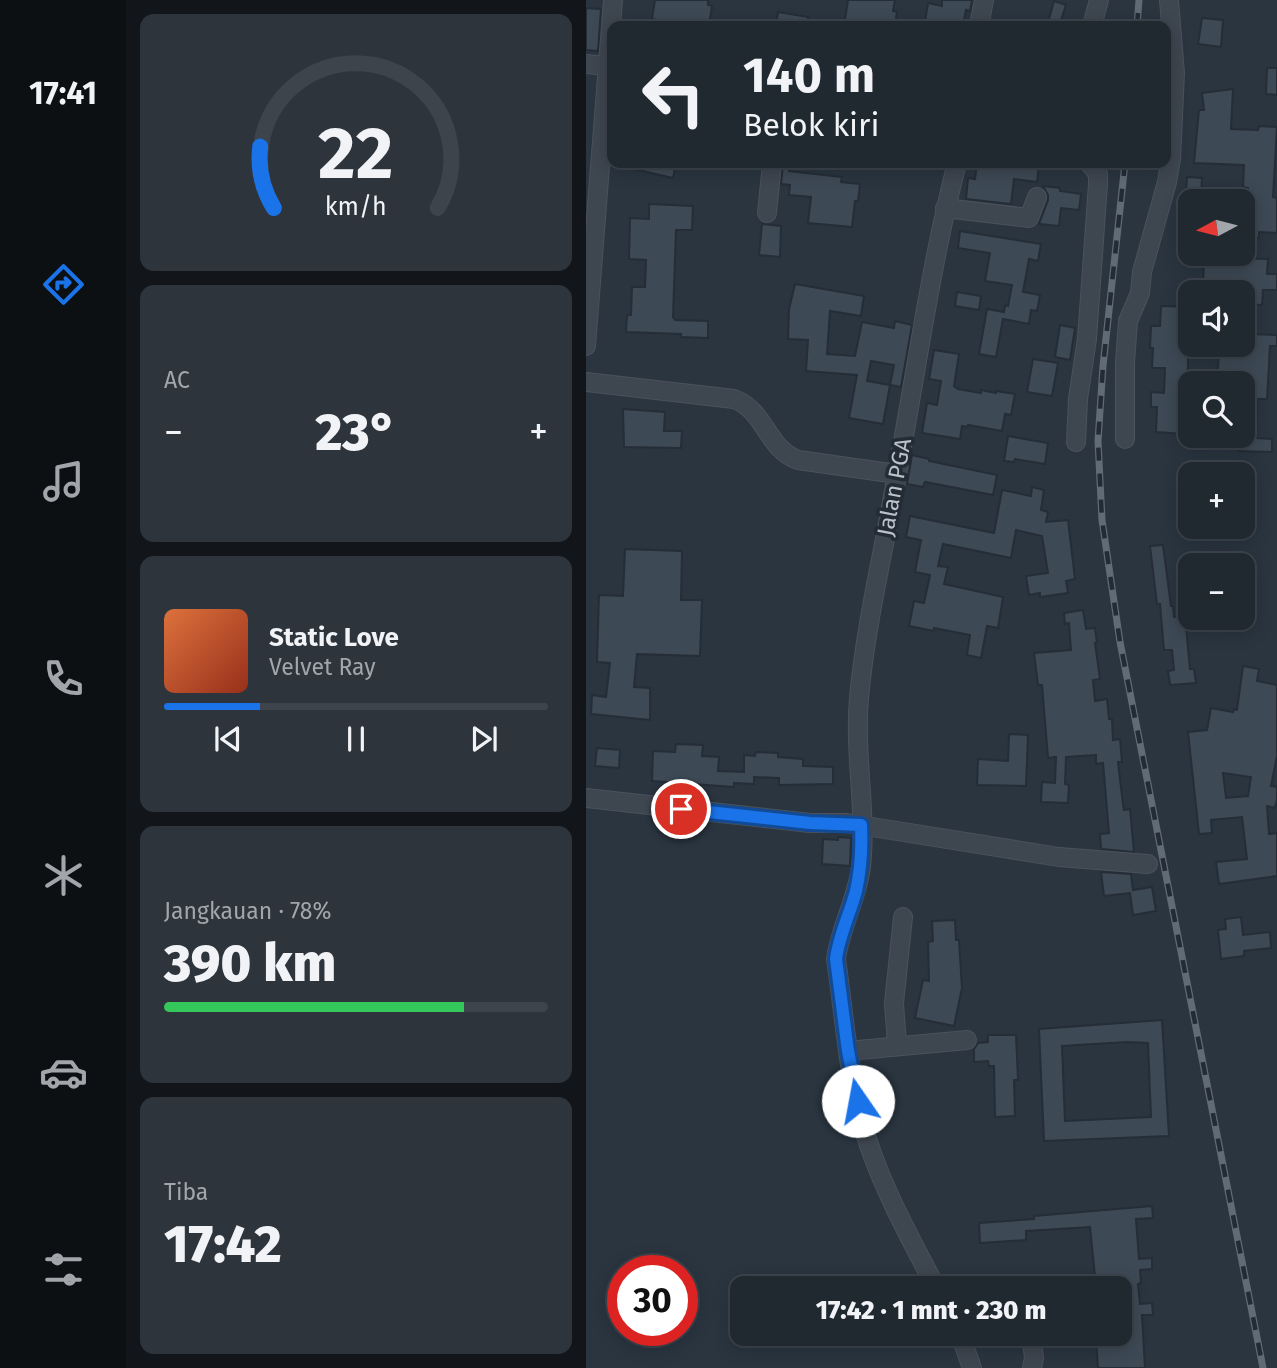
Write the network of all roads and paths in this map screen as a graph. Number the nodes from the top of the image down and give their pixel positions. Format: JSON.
{"nodes":[{"id":1,"x":613,"y":0,"type":"edge"},
{"id":2,"x":984,"y":0,"type":"edge"},
{"id":3,"x":1099,"y":0,"type":"edge"},
{"id":4,"x":1169,"y":0,"type":"edge"},
{"id":5,"x":611,"y":21,"type":"edge"},
{"id":6,"x":980,"y":21,"type":"edge"},
{"id":7,"x":1093,"y":21,"type":"edge"},
{"id":8,"x":1171,"y":21,"type":"edge"},
{"id":9,"x":1171,"y":24,"type":"edge"},
{"id":10,"x":586,"y":64,"type":"edge"},
{"id":11,"x":607,"y":66,"type":"edge"},
{"id":12,"x":607,"y":107,"type":"edge"},
{"id":13,"x":1171,"y":159,"type":"edge"},
{"id":14,"x":772,"y":168,"type":"edge"},
{"id":15,"x":956,"y":168,"type":"edge"},
{"id":16,"x":1093,"y":168,"type":"edge"},
{"id":17,"x":1169,"y":168,"type":"edge"},
{"id":18,"x":1037,"y":197,"type":"dead end"},
{"id":19,"x":945,"y":208,"type":"junction"},
{"id":20,"x":591,"y":210,"type":"edge"},
{"id":21,"x":767,"y":214,"type":"dead end"},
{"id":22,"x":586,"y":346,"type":"edge"},
{"id":23,"x":586,"y":382,"type":"edge"},
{"id":24,"x":1125,"y":439,"type":"dead end"},
{"id":25,"x":1076,"y":442,"type":"dead end"},
{"id":26,"x":898,"y":474,"type":"junction"},
{"id":27,"x":586,"y":798,"type":"edge"},
{"id":28,"x":861,"y":820,"type":"junction"},
{"id":29,"x":1148,"y":864,"type":"dead end"},
{"id":30,"x":903,"y":917,"type":"dead end"},
{"id":31,"x":967,"y":1040,"type":"dead end"},
{"id":32,"x":897,"y":1045,"type":"junction"},
{"id":33,"x":848,"y":1051,"type":"junction"},
{"id":34,"x":930,"y":1276,"type":"edge"},
{"id":35,"x":964,"y":1346,"type":"edge"},
{"id":36,"x":1032,"y":1346,"type":"edge"},
{"id":37,"x":972,"y":1368,"type":"edge"},
{"id":38,"x":1032,"y":1368,"type":"edge"}],
"edges":[{"from":1,"to":5,"type":"street"},
{"from":2,"to":6,"type":"street"},
{"from":3,"to":7,"type":"street"},
{"from":4,"to":8,"type":"street"},
{"from":9,"to":13,"type":"street"},
{"from":10,"to":11,"type":"street"},
{"from":12,"to":20,"type":"street"},
{"from":14,"to":21,"type":"street"},
{"from":15,"to":19,"type":"street","name":"Jalan PGA"},
{"from":16,"to":25,"type":"street"},
{"from":17,"to":24,"type":"street"},
{"from":18,"to":19,"type":"street"},
{"from":19,"to":26,"type":"street","name":"Jalan PGA"},
{"from":20,"to":22,"type":"street"},
{"from":23,"to":26,"type":"street"},
{"from":26,"to":28,"type":"street","name":"Jalan PGA"},
{"from":27,"to":28,"type":"street"},
{"from":28,"to":29,"type":"street"},
{"from":28,"to":33,"type":"street","name":"Jalan PGA"},
{"from":30,"to":32,"type":"street"},
{"from":31,"to":32,"type":"street"},
{"from":32,"to":33,"type":"street"},
{"from":33,"to":34,"type":"street","name":"Jalan PGA"},
{"from":35,"to":37,"type":"street"},
{"from":36,"to":38,"type":"street"}]}
